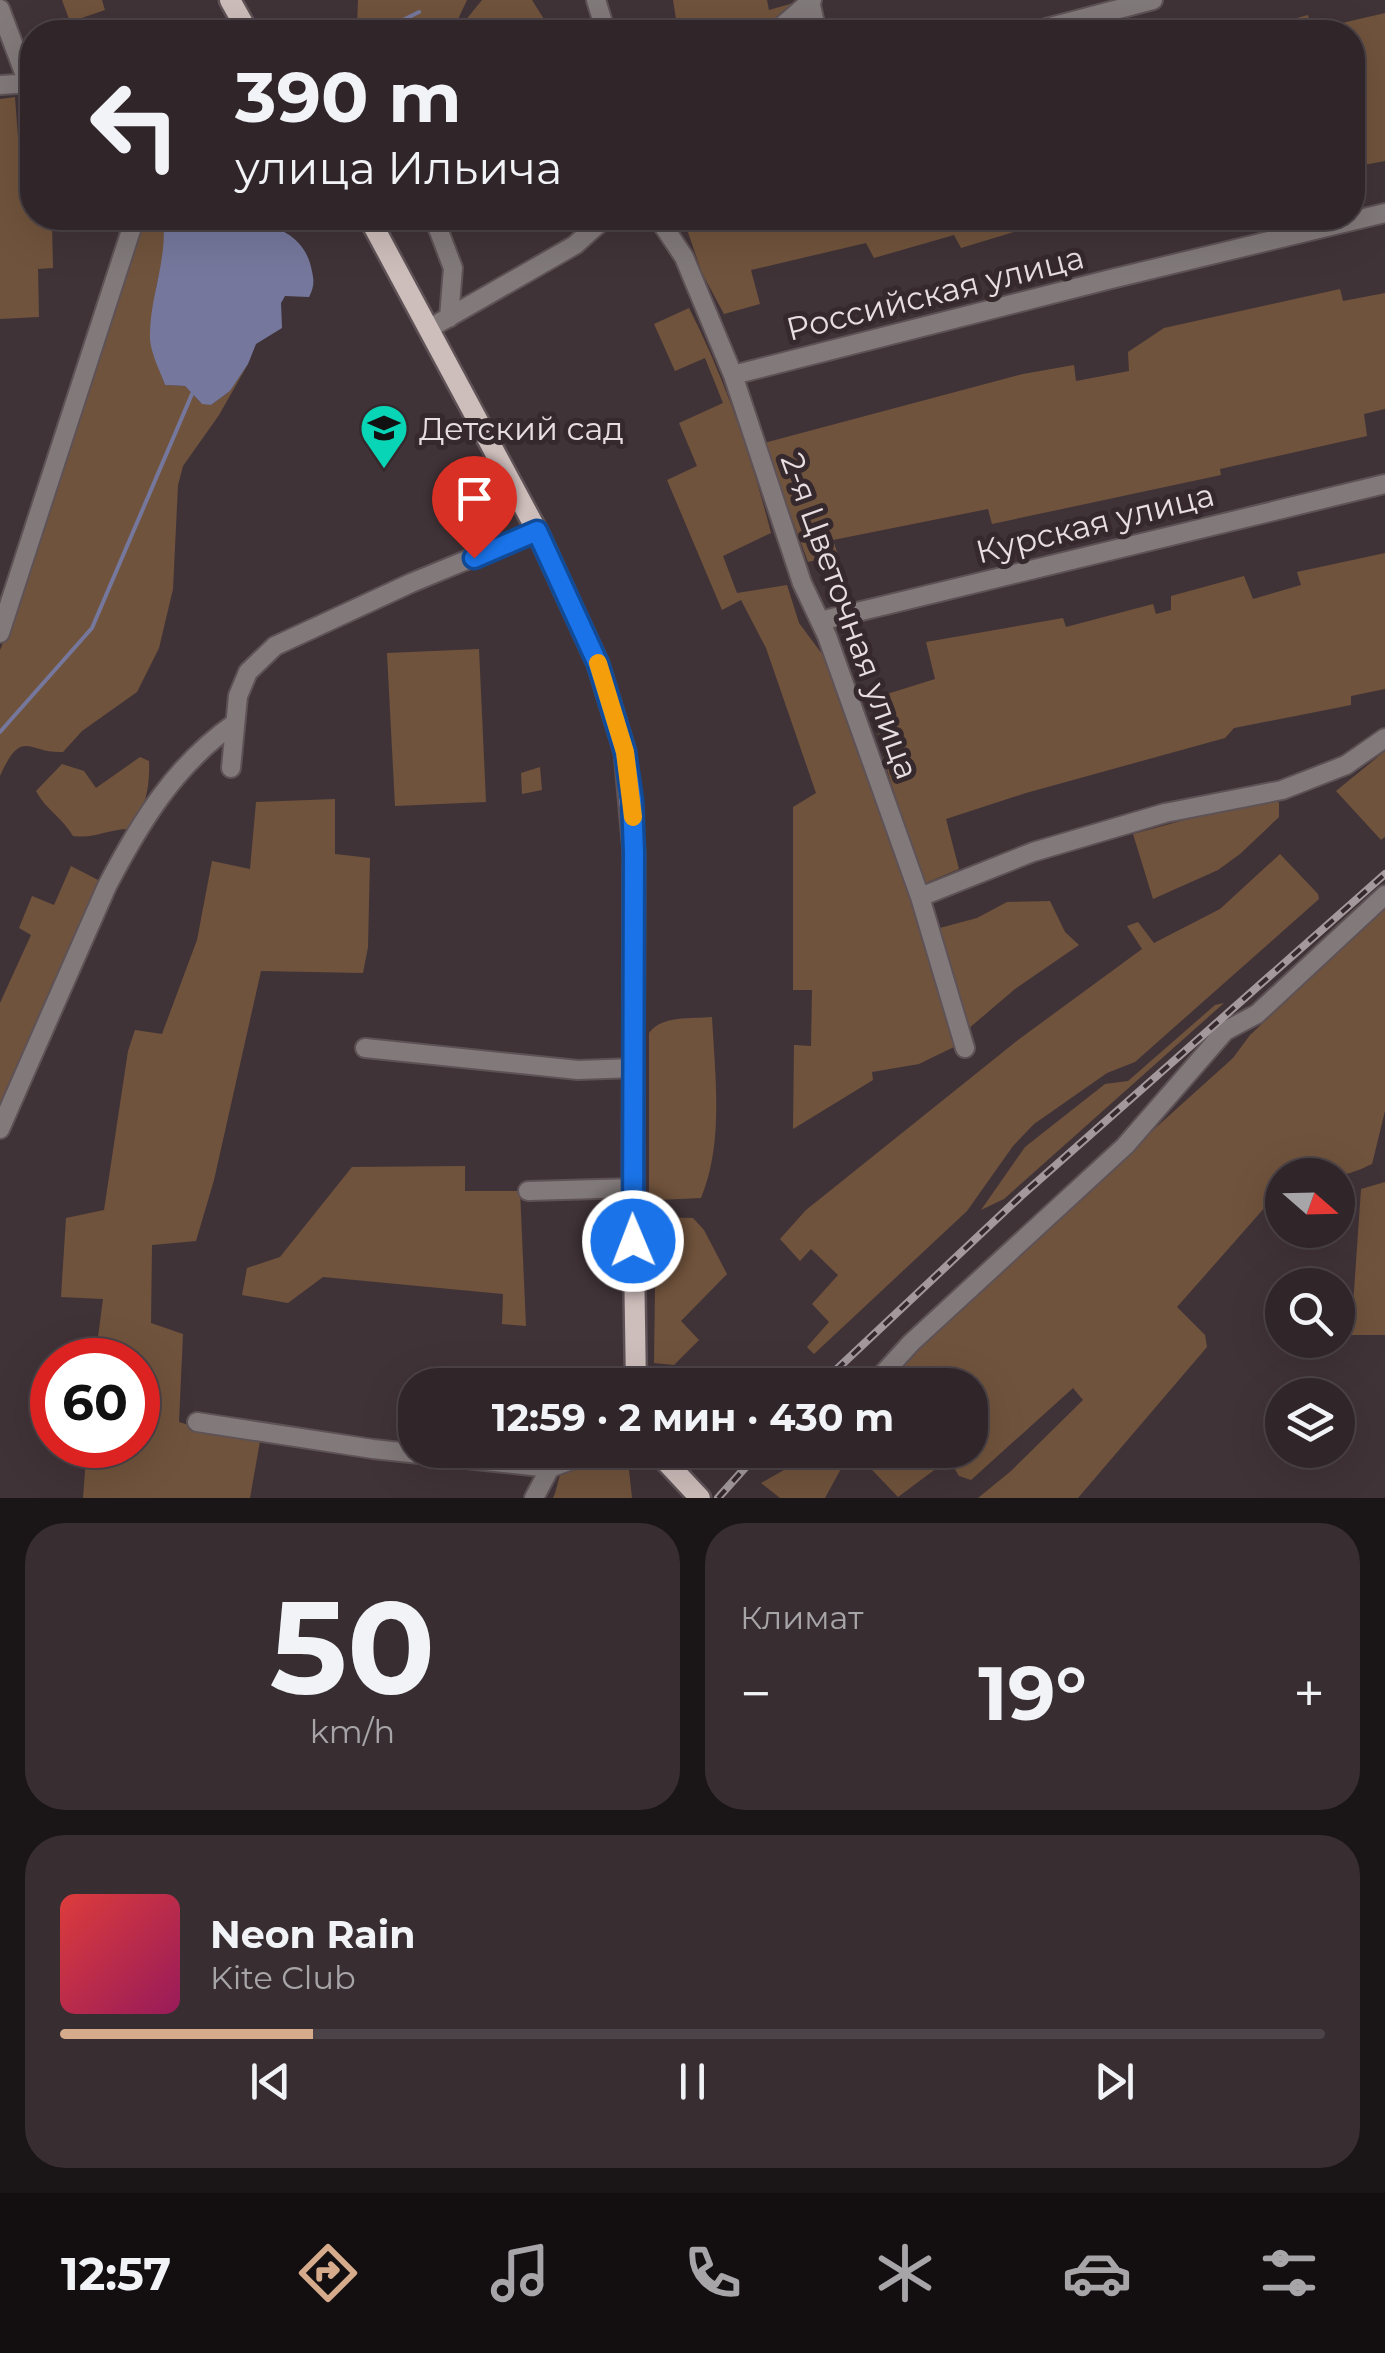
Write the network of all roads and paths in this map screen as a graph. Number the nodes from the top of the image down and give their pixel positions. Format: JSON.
{"nodes":[{"id":1,"x":1153,"y":0,"type":"edge"},
{"id":2,"x":811,"y":1,"type":"edge"},
{"id":3,"x":0,"y":9,"type":"edge"},
{"id":4,"x":789,"y":20,"type":"edge"},
{"id":5,"x":1077,"y":20,"type":"edge"},
{"id":6,"x":20,"y":58,"type":"edge"},
{"id":7,"x":132,"y":230,"type":"edge"},
{"id":8,"x":381,"y":230,"type":"edge"},
{"id":9,"x":439,"y":230,"type":"edge"},
{"id":10,"x":592,"y":230,"type":"edge"},
{"id":11,"x":666,"y":230,"type":"edge"},
{"id":12,"x":1313,"y":230,"type":"edge"},
{"id":13,"x":439,"y":323,"type":"junction"},
{"id":14,"x":733,"y":375,"type":"junction"},
{"id":15,"x":1385,"y":484,"type":"edge"},
{"id":16,"x":537,"y":531,"type":"junction"},
{"id":17,"x":820,"y":622,"type":"junction"},
{"id":18,"x":0,"y":633,"type":"edge"},
{"id":19,"x":235,"y":723,"type":"junction"},
{"id":20,"x":1385,"y":738,"type":"edge"},
{"id":21,"x":231,"y":768,"type":"dead end"},
{"id":22,"x":1385,"y":895,"type":"edge"},
{"id":23,"x":920,"y":898,"type":"junction"},
{"id":24,"x":365,"y":1048,"type":"dead end"},
{"id":25,"x":965,"y":1048,"type":"dead end"},
{"id":26,"x":634,"y":1068,"type":"junction"},
{"id":27,"x":0,"y":1129,"type":"edge"},
{"id":28,"x":633,"y":1188,"type":"junction"},
{"id":29,"x":528,"y":1191,"type":"dead end"},
{"id":30,"x":636,"y":1368,"type":"edge"},
{"id":31,"x":889,"y":1368,"type":"edge"},
{"id":32,"x":197,"y":1422,"type":"dead end"},
{"id":33,"x":398,"y":1452,"type":"edge"},
{"id":34,"x":550,"y":1468,"type":"edge"},
{"id":35,"x":672,"y":1468,"type":"edge"},
{"id":36,"x":534,"y":1498,"type":"edge"},
{"id":37,"x":700,"y":1498,"type":"edge"}],
"edges":[{"from":1,"to":5,"type":"street"},
{"from":2,"to":4,"type":"street"},
{"from":3,"to":6,"type":"street"},
{"from":7,"to":18,"type":"street"},
{"from":8,"to":13,"type":"main road"},
{"from":9,"to":13,"type":"street"},
{"from":10,"to":13,"type":"street"},
{"from":11,"to":14,"type":"street","name":"2-я Цветочная улица"},
{"from":12,"to":14,"type":"street","name":"Российская улица"},
{"from":13,"to":16,"type":"main road"},
{"from":14,"to":17,"type":"street","name":"2-я Цветочная улица"},
{"from":15,"to":17,"type":"street","name":"Курская улица"},
{"from":16,"to":19,"type":"street"},
{"from":16,"to":26,"type":"main road"},
{"from":17,"to":23,"type":"street","name":"2-я Цветочная улица"},
{"from":19,"to":21,"type":"street"},
{"from":19,"to":27,"type":"street"},
{"from":20,"to":23,"type":"street"},
{"from":22,"to":31,"type":"street"},
{"from":23,"to":25,"type":"street","name":"2-я Цветочная улица"},
{"from":24,"to":26,"type":"street"},
{"from":26,"to":28,"type":"main road"},
{"from":28,"to":29,"type":"street"},
{"from":28,"to":30,"type":"main road"},
{"from":32,"to":33,"type":"street"},
{"from":34,"to":36,"type":"street"},
{"from":35,"to":37,"type":"main road"}]}
